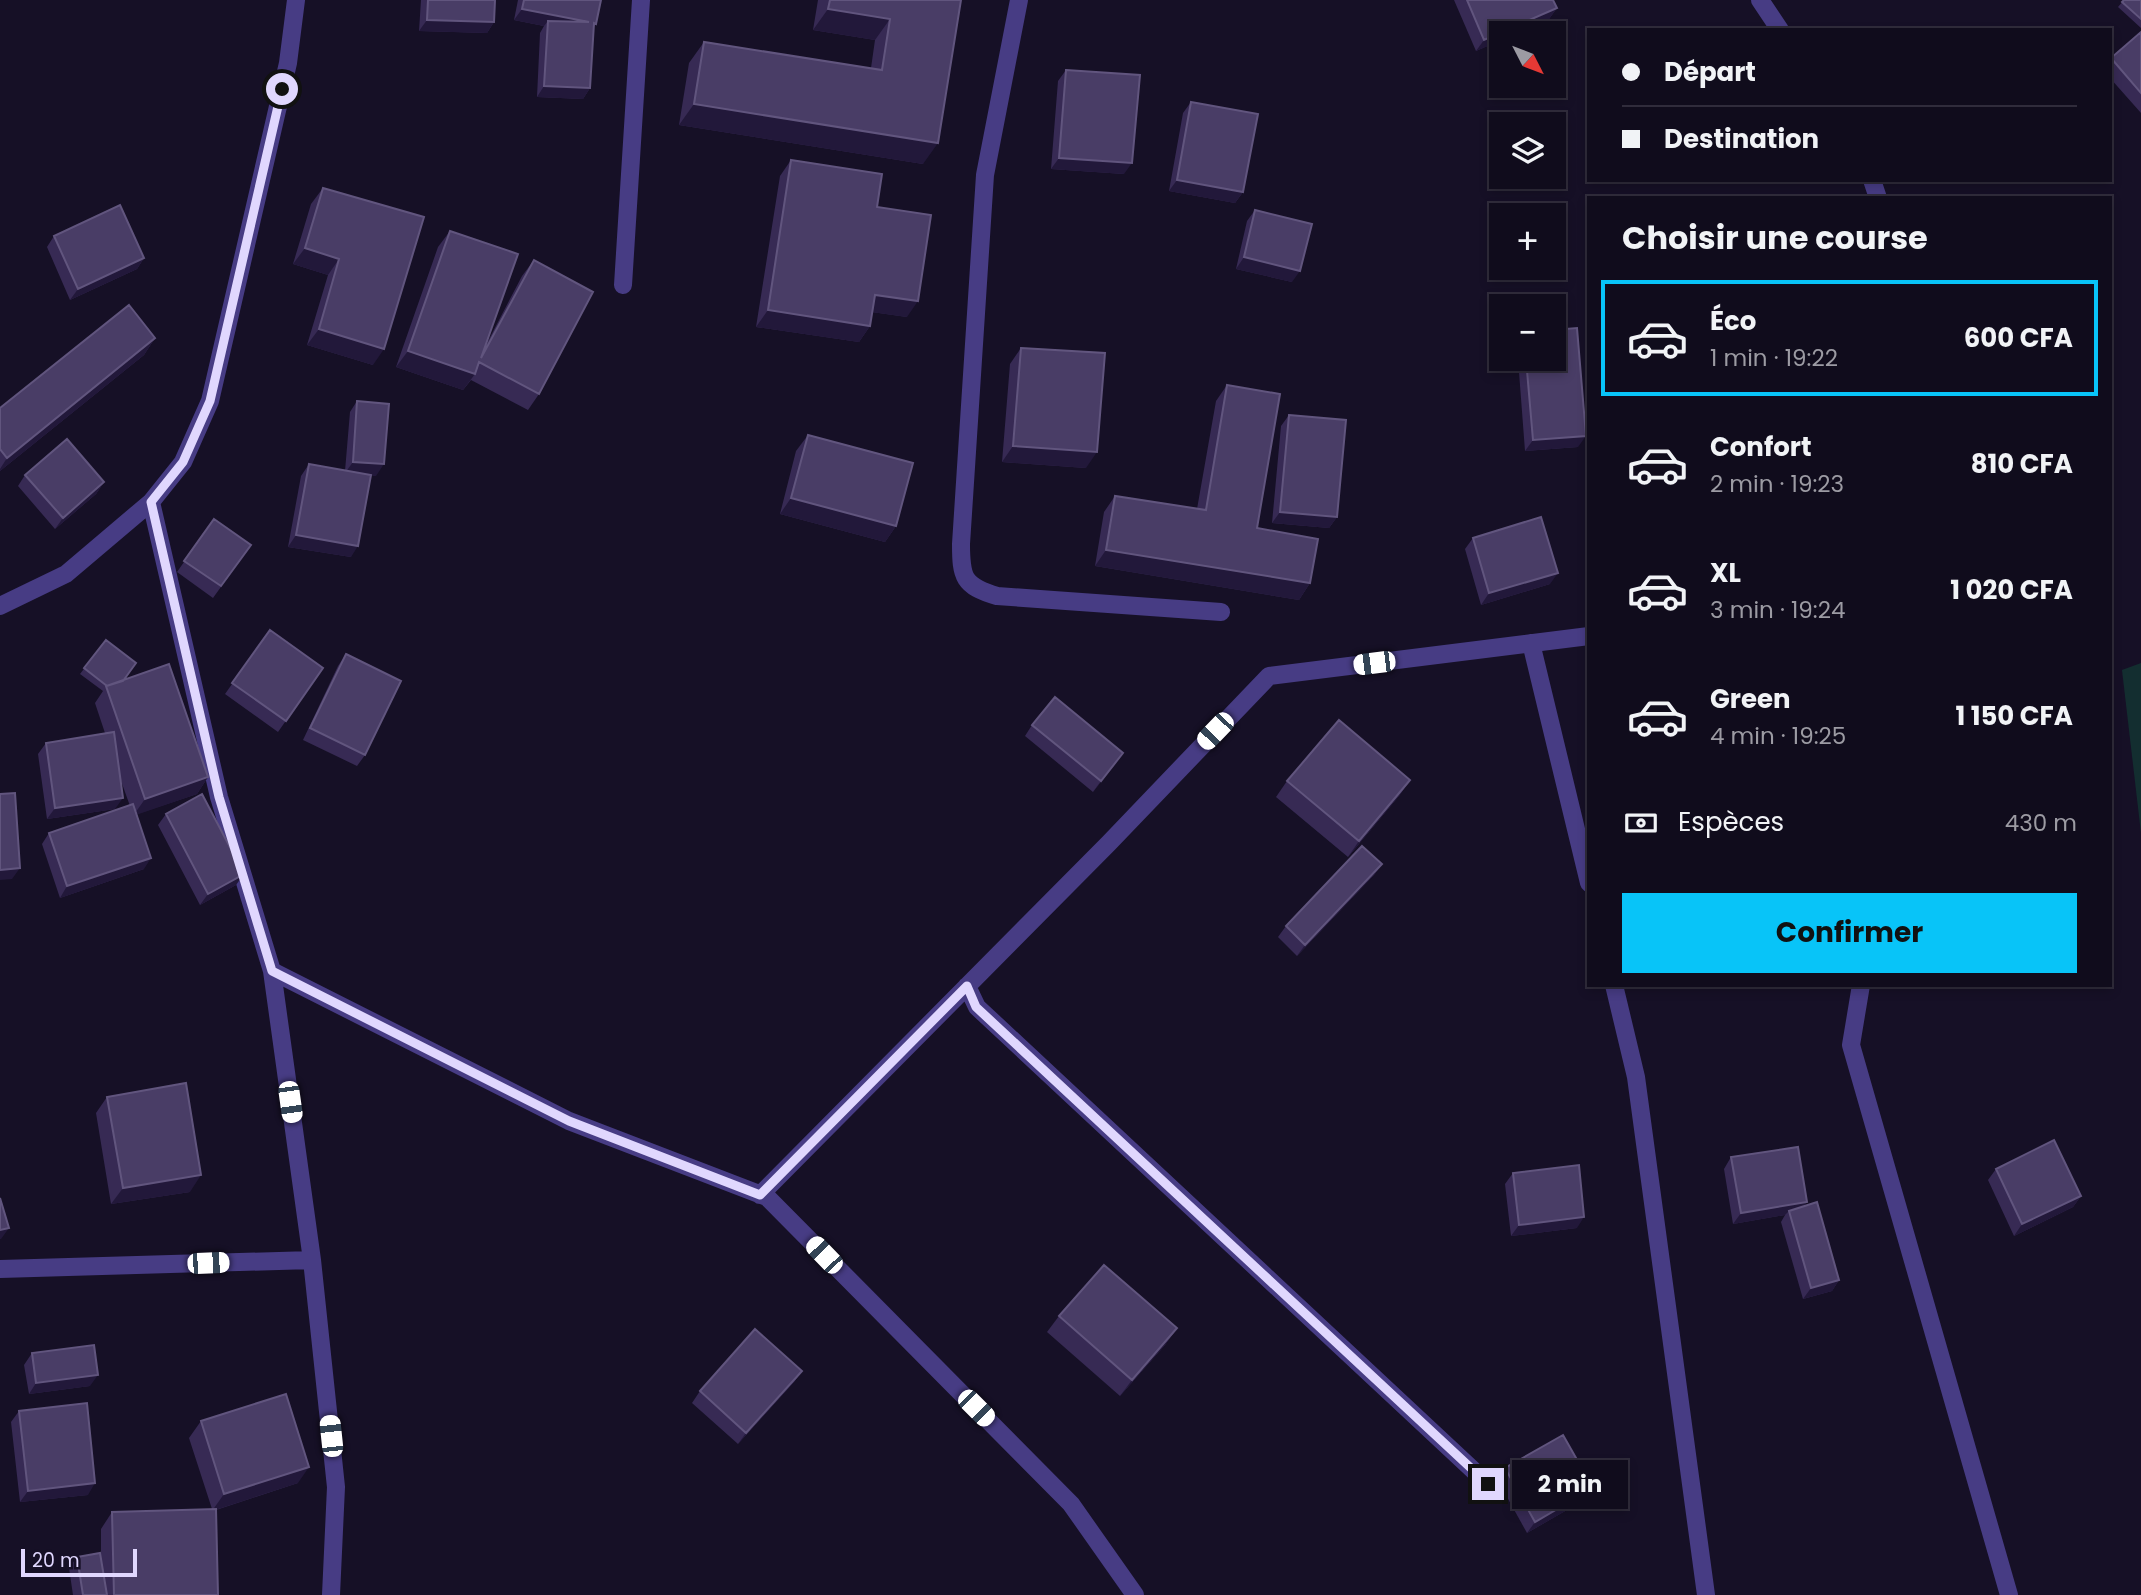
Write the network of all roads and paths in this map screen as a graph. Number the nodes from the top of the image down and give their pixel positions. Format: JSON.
{"nodes":[{"id":1,"x":296,"y":0,"type":"edge"},
{"id":2,"x":640,"y":0,"type":"edge"},
{"id":3,"x":1019,"y":0,"type":"edge"},
{"id":4,"x":1760,"y":0,"type":"edge"},
{"id":5,"x":1779,"y":28,"type":"edge"},
{"id":6,"x":623,"y":285,"type":"dead end"},
{"id":7,"x":151,"y":502,"type":"junction"},
{"id":8,"x":0,"y":606,"type":"edge"},
{"id":9,"x":1221,"y":612,"type":"dead end"},
{"id":10,"x":1587,"y":636,"type":"edge"},
{"id":11,"x":1531,"y":643,"type":"junction"},
{"id":12,"x":1587,"y":875,"type":"edge"},
{"id":13,"x":272,"y":971,"type":"junction"},
{"id":14,"x":967,"y":986,"type":"junction"},
{"id":15,"x":1614,"y":987,"type":"edge"},
{"id":16,"x":1861,"y":987,"type":"edge"},
{"id":17,"x":760,"y":1195,"type":"junction"},
{"id":18,"x":312,"y":1260,"type":"junction"},
{"id":19,"x":0,"y":1269,"type":"edge"},
{"id":20,"x":1488,"y":1484,"type":"dead end"},
{"id":21,"x":331,"y":1595,"type":"edge"},
{"id":22,"x":1135,"y":1595,"type":"edge"},
{"id":23,"x":1706,"y":1595,"type":"edge"},
{"id":24,"x":2009,"y":1595,"type":"edge"}],
"edges":[{"from":1,"to":7,"type":"street"},
{"from":2,"to":6,"type":"street"},
{"from":3,"to":9,"type":"street"},
{"from":4,"to":5,"type":"street"},
{"from":7,"to":8,"type":"street"},
{"from":7,"to":13,"type":"street"},
{"from":10,"to":11,"type":"street"},
{"from":11,"to":12,"type":"street"},
{"from":11,"to":14,"type":"street"},
{"from":13,"to":17,"type":"street"},
{"from":13,"to":18,"type":"street"},
{"from":14,"to":17,"type":"street"},
{"from":14,"to":20,"type":"street"},
{"from":15,"to":23,"type":"street"},
{"from":16,"to":24,"type":"street"},
{"from":17,"to":22,"type":"street"},
{"from":18,"to":19,"type":"street"},
{"from":18,"to":21,"type":"street"}]}
